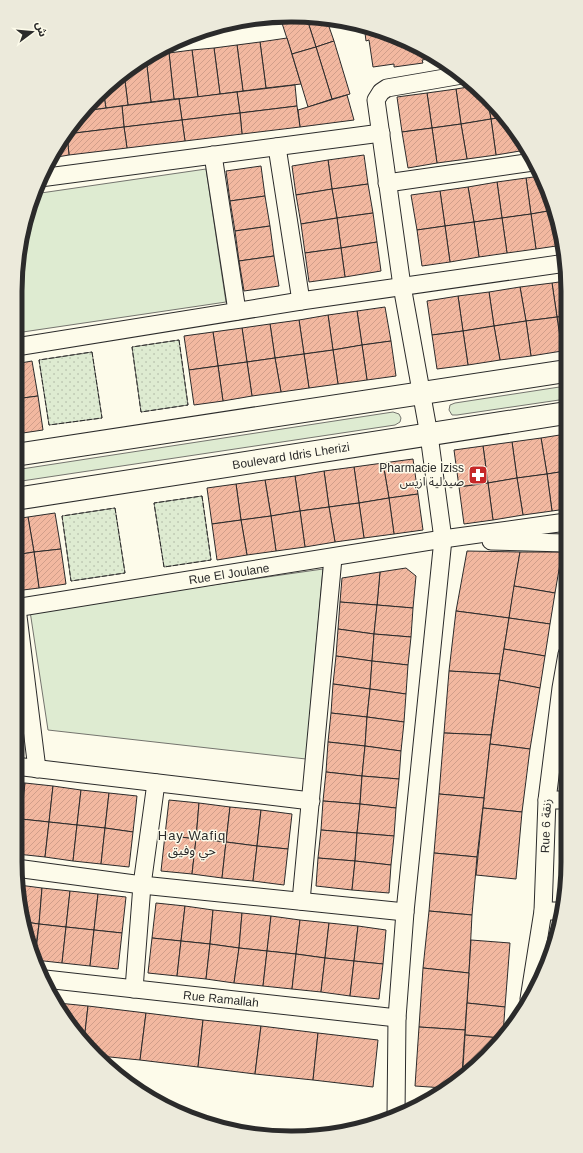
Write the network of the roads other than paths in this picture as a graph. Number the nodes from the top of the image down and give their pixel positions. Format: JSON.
{"nodes":[{"id":1,"x":454,"y":76,"type":"edge"},
{"id":2,"x":381,"y":133,"type":"junction"},
{"id":3,"x":277,"y":147,"type":"junction"},
{"id":4,"x":213,"y":155,"type":"junction"},
{"id":5,"x":528,"y":163,"type":"edge"},
{"id":6,"x":48,"y":177,"type":"edge"},
{"id":7,"x":387,"y":183,"type":"junction"},
{"id":8,"x":559,"y":264,"type":"edge"},
{"id":9,"x":402,"y":286,"type":"junction"},
{"id":10,"x":301,"y":301,"type":"junction"},
{"id":11,"x":237,"y":311,"type":"junction"},
{"id":12,"x":22,"y":346,"type":"edge"},
{"id":13,"x":561,"y":372,"type":"edge"},
{"id":14,"x":422,"y":393,"type":"junction"},
{"id":15,"x":561,"y":414,"type":"edge"},
{"id":16,"x":429,"y":435,"type":"junction"},
{"id":17,"x":22,"y":454,"type":"edge"},
{"id":18,"x":22,"y":498,"type":"edge"},
{"id":19,"x":561,"y":523,"type":"edge"},
{"id":20,"x":443,"y":539,"type":"junction"},
{"id":21,"x":561,"y":543,"type":"edge"},
{"id":22,"x":332,"y":558,"type":"junction"},
{"id":23,"x":22,"y":607,"type":"edge"},
{"id":24,"x":22,"y":654,"type":"edge"},
{"id":25,"x":561,"y":688,"type":"edge"},
{"id":26,"x":22,"y":767,"type":"edge"},
{"id":27,"x":37,"y":769,"type":"junction"},
{"id":28,"x":156,"y":783,"type":"junction"},
{"id":29,"x":547,"y":800,"type":"junction"},
{"id":30,"x":561,"y":800,"type":"edge"},
{"id":31,"x":310,"y":801,"type":"junction"},
{"id":32,"x":22,"y":869,"type":"edge"},
{"id":33,"x":142,"y":885,"type":"junction"},
{"id":34,"x":301,"y":901,"type":"junction"},
{"id":35,"x":543,"y":911,"type":"junction"},
{"id":36,"x":557,"y":911,"type":"edge"},
{"id":37,"x":405,"y":912,"type":"junction"},
{"id":38,"x":49,"y":979,"type":"edge"},
{"id":39,"x":530,"y":986,"type":"edge"},
{"id":40,"x":134,"y":989,"type":"junction"},
{"id":41,"x":397,"y":1018,"type":"junction"},
{"id":42,"x":396,"y":1110,"type":"edge"}],
"edges":[{"from":1,"to":2,"type":"street"},
{"from":2,"to":3,"type":"street"},
{"from":2,"to":7,"type":"street"},
{"from":3,"to":4,"type":"street"},
{"from":3,"to":10,"type":"street"},
{"from":4,"to":6,"type":"street"},
{"from":4,"to":11,"type":"street"},
{"from":5,"to":7,"type":"street"},
{"from":7,"to":9,"type":"street"},
{"from":8,"to":9,"type":"street"},
{"from":9,"to":10,"type":"street"},
{"from":9,"to":14,"type":"street"},
{"from":10,"to":11,"type":"street"},
{"from":11,"to":12,"type":"street"},
{"from":13,"to":14,"type":"main road"},
{"from":14,"to":16,"type":"street"},
{"from":14,"to":17,"type":"main road"},
{"from":15,"to":16,"type":"main road","name":"Boulevard Idris Lherizi"},
{"from":16,"to":18,"type":"main road","name":"Boulevard Idris Lherizi"},
{"from":16,"to":20,"type":"street"},
{"from":19,"to":20,"type":"street"},
{"from":20,"to":21,"type":"street"},
{"from":20,"to":22,"type":"street","name":"Rue El Joulane"},
{"from":20,"to":37,"type":"street"},
{"from":22,"to":23,"type":"street","name":"Rue El Joulane"},
{"from":22,"to":31,"type":"street"},
{"from":24,"to":27,"type":"street"},
{"from":25,"to":29,"type":"street","name":"Rue 6 زنقة"},
{"from":26,"to":27,"type":"street"},
{"from":27,"to":28,"type":"street"},
{"from":28,"to":31,"type":"street"},
{"from":28,"to":33,"type":"street"},
{"from":29,"to":30,"type":"street"},
{"from":29,"to":35,"type":"street","name":"Rue 6 زنقة"},
{"from":31,"to":34,"type":"street"},
{"from":32,"to":33,"type":"street"},
{"from":33,"to":34,"type":"street"},
{"from":33,"to":40,"type":"street"},
{"from":34,"to":37,"type":"street"},
{"from":35,"to":36,"type":"street"},
{"from":35,"to":39,"type":"street","name":"Rue 6 زنقة"},
{"from":37,"to":41,"type":"street"},
{"from":38,"to":40,"type":"street","name":"Rue Ramallah"},
{"from":40,"to":41,"type":"street","name":"Rue Ramallah"},
{"from":41,"to":42,"type":"street"}]}
